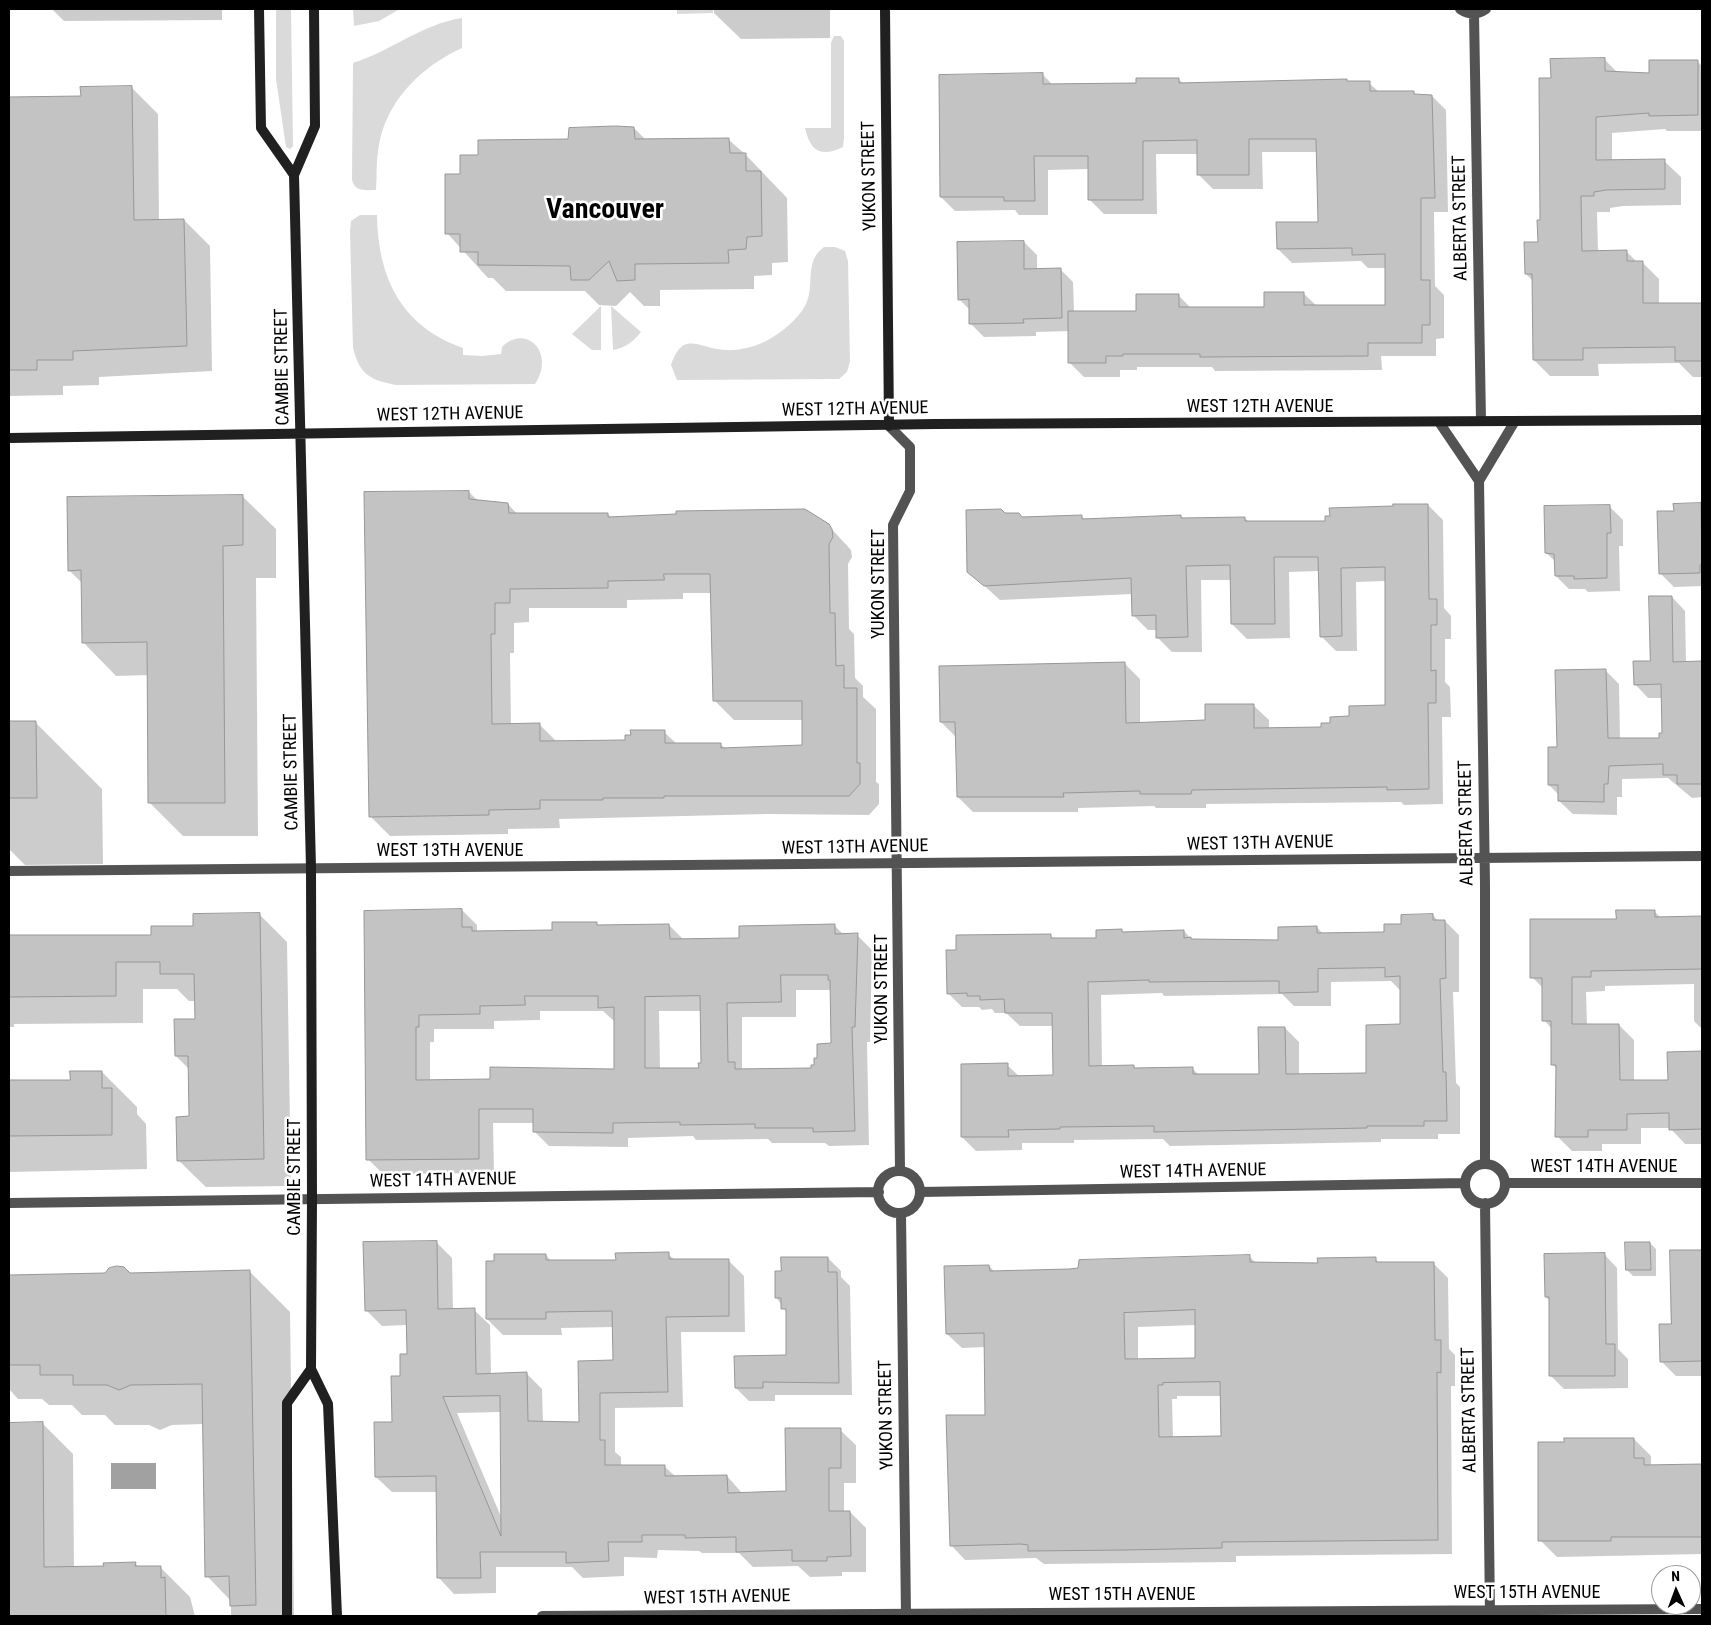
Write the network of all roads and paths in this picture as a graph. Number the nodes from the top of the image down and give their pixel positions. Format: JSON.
{"nodes":[{"id":1,"x":259,"y":9,"type":"edge"},
{"id":2,"x":314,"y":9,"type":"edge"},
{"id":3,"x":885,"y":9,"type":"edge"},
{"id":4,"x":1460,"y":9,"type":"edge"},
{"id":5,"x":1486,"y":9,"type":"edge"},
{"id":6,"x":1474,"y":14,"type":"junction"},
{"id":7,"x":294,"y":175,"type":"junction"},
{"id":8,"x":1702,"y":420,"type":"edge"},
{"id":9,"x":1481,"y":421,"type":"junction"},
{"id":10,"x":1515,"y":421,"type":"junction"},
{"id":11,"x":1439,"y":422,"type":"junction"},
{"id":12,"x":889,"y":426,"type":"junction"},
{"id":13,"x":301,"y":434,"type":"junction"},
{"id":14,"x":9,"y":438,"type":"edge"},
{"id":15,"x":1479,"y":481,"type":"junction"},
{"id":16,"x":1702,"y":856,"type":"edge"},
{"id":17,"x":1484,"y":858,"type":"junction"},
{"id":18,"x":897,"y":864,"type":"junction"},
{"id":19,"x":311,"y":868,"type":"junction"},
{"id":20,"x":9,"y":871,"type":"edge"},
{"id":21,"x":1485,"y":1164,"type":"junction"},
{"id":22,"x":900,"y":1171,"type":"junction"},
{"id":23,"x":1465,"y":1183,"type":"junction"},
{"id":24,"x":1505,"y":1183,"type":"junction"},
{"id":25,"x":1702,"y":1183,"type":"edge"},
{"id":26,"x":878,"y":1192,"type":"junction"},
{"id":27,"x":920,"y":1192,"type":"junction"},
{"id":28,"x":312,"y":1199,"type":"junction"},
{"id":29,"x":9,"y":1203,"type":"edge"},
{"id":30,"x":1485,"y":1203,"type":"junction"},
{"id":31,"x":900,"y":1213,"type":"junction"},
{"id":32,"x":310,"y":1369,"type":"junction"},
{"id":33,"x":1702,"y":1609,"type":"edge"},
{"id":34,"x":1490,"y":1613,"type":"edge"},
{"id":35,"x":906,"y":1614,"type":"edge"},
{"id":36,"x":287,"y":1616,"type":"edge"},
{"id":37,"x":337,"y":1616,"type":"edge"},
{"id":38,"x":542,"y":1616,"type":"edge"}],
"edges":[{"from":1,"to":7,"type":"street"},
{"from":2,"to":7,"type":"street","name":"CAMBIE STREET"},
{"from":3,"to":12,"type":"street","name":"YUKON STREET"},
{"from":4,"to":6,"type":"street"},
{"from":5,"to":6,"type":"street"},
{"from":6,"to":9,"type":"street","name":"ALBERTA STREET"},
{"from":7,"to":13,"type":"street","name":"CAMBIE STREET"},
{"from":8,"to":10,"type":"street","name":"WEST 12TH AVENUE"},
{"from":9,"to":10,"type":"street","name":"WEST 12TH AVENUE"},
{"from":9,"to":11,"type":"street","name":"WEST 12TH AVENUE"},
{"from":10,"to":15,"type":"street"},
{"from":11,"to":12,"type":"street","name":"WEST 12TH AVENUE"},
{"from":11,"to":15,"type":"street"},
{"from":12,"to":13,"type":"street","name":"WEST 12TH AVENUE"},
{"from":12,"to":18,"type":"street","name":"YUKON STREET"},
{"from":13,"to":14,"type":"street","name":"WEST 12TH AVENUE"},
{"from":13,"to":19,"type":"street","name":"CAMBIE STREET"},
{"from":15,"to":17,"type":"street","name":"ALBERTA STREET"},
{"from":16,"to":17,"type":"street","name":"WEST 13TH AVENUE"},
{"from":17,"to":18,"type":"street","name":"WEST 13TH AVENUE"},
{"from":17,"to":21,"type":"street","name":"ALBERTA STREET"},
{"from":18,"to":19,"type":"street","name":"WEST 13TH AVENUE"},
{"from":18,"to":22,"type":"street","name":"YUKON STREET"},
{"from":19,"to":20,"type":"street","name":"WEST 13TH AVENUE"},
{"from":19,"to":28,"type":"street","name":"CAMBIE STREET"},
{"from":21,"to":23,"type":"street"},
{"from":21,"to":24,"type":"street"},
{"from":22,"to":26,"type":"street"},
{"from":22,"to":27,"type":"street"},
{"from":23,"to":27,"type":"street","name":"WEST 14TH AVENUE"},
{"from":23,"to":30,"type":"street"},
{"from":24,"to":25,"type":"street","name":"WEST 14TH AVENUE"},
{"from":24,"to":30,"type":"street"},
{"from":26,"to":28,"type":"street","name":"WEST 14TH AVENUE"},
{"from":26,"to":31,"type":"street"},
{"from":27,"to":31,"type":"street"},
{"from":28,"to":29,"type":"street","name":"WEST 14TH AVENUE"},
{"from":28,"to":32,"type":"street","name":"CAMBIE STREET"},
{"from":30,"to":34,"type":"street","name":"ALBERTA STREET"},
{"from":31,"to":35,"type":"street","name":"YUKON STREET"},
{"from":32,"to":36,"type":"street"},
{"from":32,"to":37,"type":"street","name":"CAMBIE STREET"},
{"from":33,"to":34,"type":"street","name":"WEST 15TH AVENUE"},
{"from":34,"to":35,"type":"street","name":"WEST 15TH AVENUE"},
{"from":35,"to":38,"type":"street","name":"WEST 15TH AVENUE"}]}
